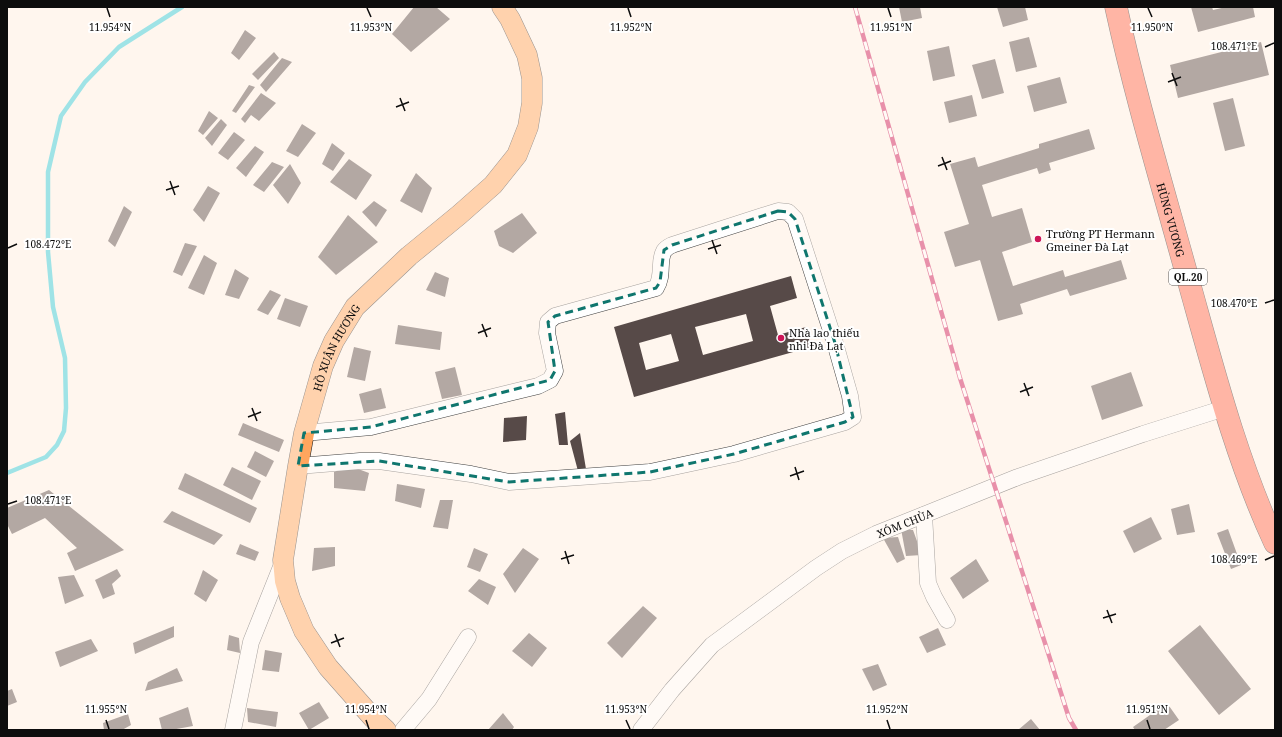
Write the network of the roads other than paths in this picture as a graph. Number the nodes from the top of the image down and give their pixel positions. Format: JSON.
{"nodes":[{"id":1,"x":502,"y":7,"type":"edge"},
{"id":2,"x":1116,"y":7,"type":"edge"},
{"id":3,"x":1225,"y":408,"type":"junction"},
{"id":4,"x":304,"y":433,"type":"junction"},
{"id":5,"x":298,"y":466,"type":"junction"},
{"id":6,"x":924,"y":515,"type":"junction"},
{"id":7,"x":1275,"y":543,"type":"edge"},
{"id":8,"x":283,"y":560,"type":"junction"},
{"id":9,"x":947,"y":620,"type":"dead end"},
{"id":10,"x":468,"y":637,"type":"dead end"},
{"id":11,"x":233,"y":730,"type":"edge"},
{"id":12,"x":386,"y":730,"type":"edge"},
{"id":13,"x":403,"y":730,"type":"edge"},
{"id":14,"x":641,"y":730,"type":"edge"}],
"edges":[{"from":1,"to":4,"type":"main road","name":"HỒ XUÂN HƯƠNG"},
{"from":2,"to":3,"type":"highway","name":"HÙNG VƯƠNG","number":"QL.20"},
{"from":3,"to":6,"type":"street","name":"XÓM CHÙA"},
{"from":3,"to":7,"type":"highway","name":"HÙNG VƯƠNG","number":"QL.20"},
{"from":4,"to":5,"type":"main road","name":"HỒ XUÂN HƯƠNG"},
{"from":4,"to":5,"type":"street"},
{"from":5,"to":8,"type":"main road","name":"HỒ XUÂN HƯƠNG"},
{"from":6,"to":9,"type":"street"},
{"from":6,"to":14,"type":"street","name":"XÓM CHÙA"},
{"from":8,"to":11,"type":"street"},
{"from":8,"to":12,"type":"main road","name":"HỒ XUÂN HƯƠNG"},
{"from":10,"to":13,"type":"street"}]}
